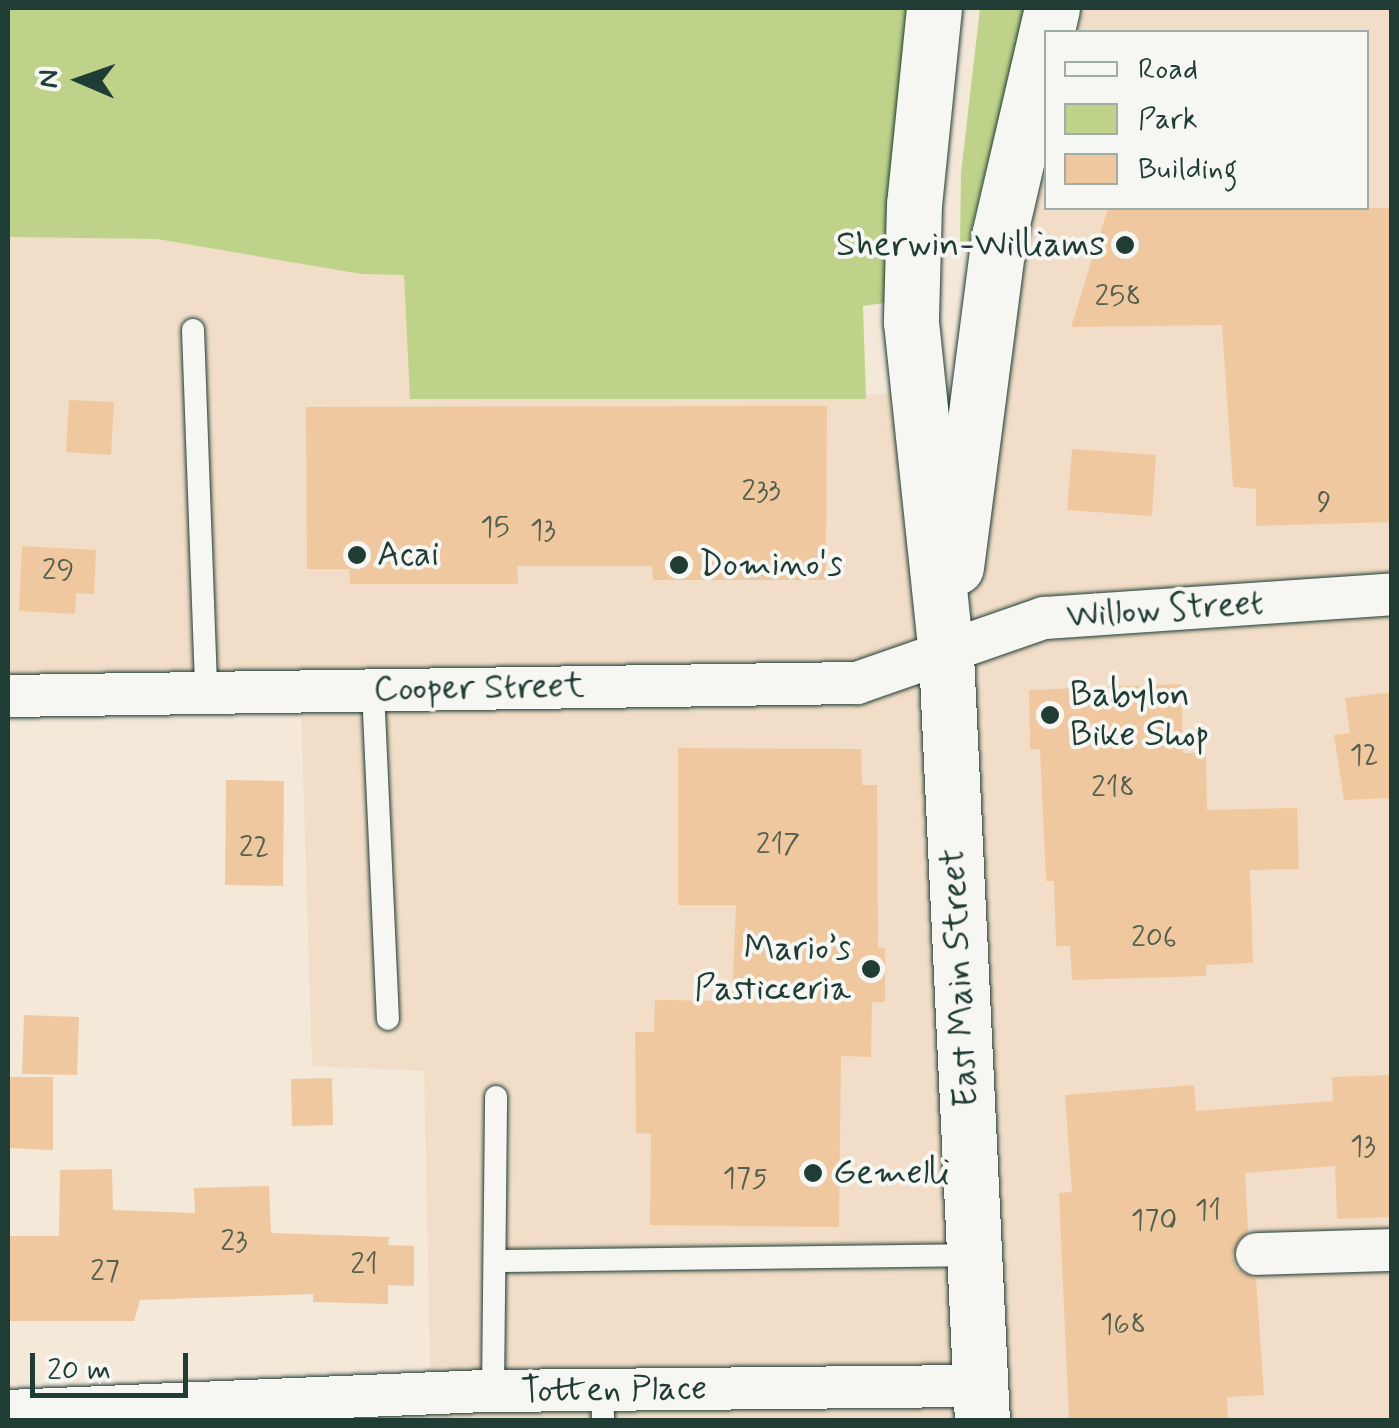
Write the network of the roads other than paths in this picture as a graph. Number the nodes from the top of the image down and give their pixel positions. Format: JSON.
{"nodes":[{"id":1,"x":934,"y":8,"type":"edge"},
{"id":2,"x":1044,"y":38,"type":"edge"},
{"id":3,"x":193,"y":330,"type":"dead end"},
{"id":4,"x":1392,"y":594,"type":"edge"},
{"id":5,"x":946,"y":655,"type":"junction"},
{"id":6,"x":373,"y":690,"type":"junction"},
{"id":7,"x":206,"y":693,"type":"junction"},
{"id":8,"x":8,"y":696,"type":"edge"},
{"id":9,"x":388,"y":1019,"type":"dead end"},
{"id":10,"x":496,"y":1097,"type":"dead end"},
{"id":11,"x":1392,"y":1250,"type":"edge"},
{"id":12,"x":1256,"y":1254,"type":"dead end"},
{"id":13,"x":972,"y":1255,"type":"junction"},
{"id":14,"x":495,"y":1261,"type":"junction"},
{"id":15,"x":493,"y":1391,"type":"junction"},
{"id":16,"x":981,"y":1403,"type":"edge"},
{"id":17,"x":602,"y":1405,"type":"edge"},
{"id":18,"x":8,"y":1411,"type":"edge"},
{"id":19,"x":111,"y":1414,"type":"edge"}],
"edges":[{"from":1,"to":5,"type":"main road","name":"East Main Street"},
{"from":2,"to":5,"type":"main road","name":"East Main Street"},
{"from":3,"to":7,"type":"lane"},
{"from":4,"to":5,"type":"street","name":"Willow Street"},
{"from":5,"to":6,"type":"street","name":"Cooper Street"},
{"from":5,"to":13,"type":"main road","name":"East Main Street"},
{"from":6,"to":7,"type":"street","name":"Cooper Street"},
{"from":6,"to":9,"type":"lane"},
{"from":7,"to":8,"type":"street","name":"Cooper Street"},
{"from":10,"to":14,"type":"lane"},
{"from":11,"to":12,"type":"street"},
{"from":13,"to":14,"type":"lane"},
{"from":13,"to":16,"type":"main road","name":"East Main Street"},
{"from":14,"to":15,"type":"lane"},
{"from":15,"to":17,"type":"street","name":"Totten Place"},
{"from":15,"to":19,"type":"street","name":"Totten Place"},
{"from":16,"to":17,"type":"street","name":"Totten Place"},
{"from":18,"to":19,"type":"street","name":"Totten Place"}]}
